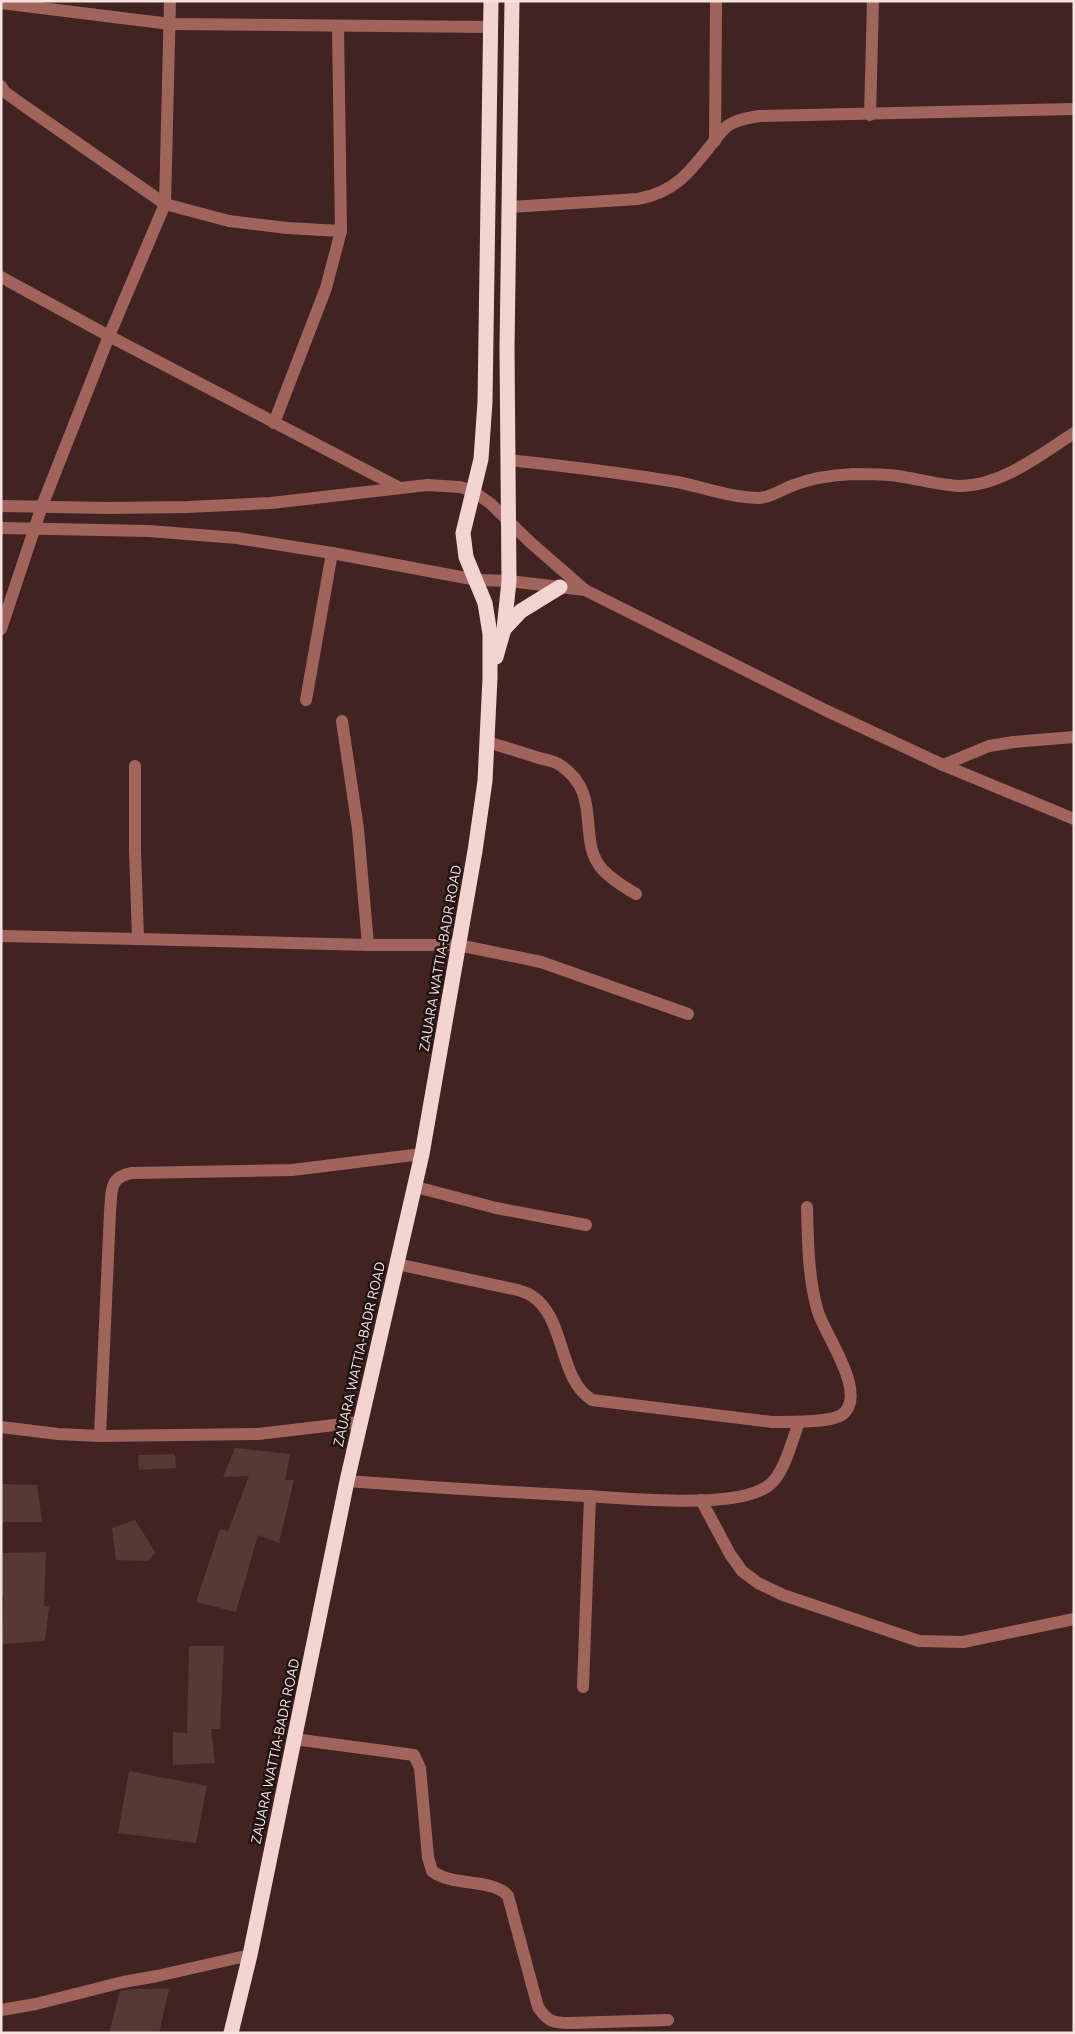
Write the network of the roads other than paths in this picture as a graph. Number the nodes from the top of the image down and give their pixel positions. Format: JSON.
{"nodes":[{"id":1,"x":170,"y":1,"type":"edge"},
{"id":2,"x":491,"y":1,"type":"edge"},
{"id":3,"x":512,"y":1,"type":"edge"},
{"id":4,"x":716,"y":1,"type":"edge"},
{"id":5,"x":873,"y":1,"type":"edge"},
{"id":6,"x":1,"y":3,"type":"edge"},
{"id":7,"x":170,"y":24,"type":"junction"},
{"id":8,"x":338,"y":26,"type":"junction"},
{"id":9,"x":491,"y":27,"type":"junction"},
{"id":10,"x":1,"y":86,"type":"edge"},
{"id":11,"x":1074,"y":109,"type":"edge"},
{"id":12,"x":870,"y":115,"type":"junction"},
{"id":13,"x":715,"y":140,"type":"junction"},
{"id":14,"x":165,"y":204,"type":"junction"},
{"id":15,"x":510,"y":207,"type":"junction"},
{"id":16,"x":341,"y":231,"type":"junction"},
{"id":17,"x":1,"y":277,"type":"edge"},
{"id":18,"x":110,"y":336,"type":"junction"},
{"id":19,"x":274,"y":423,"type":"junction"},
{"id":20,"x":1074,"y":433,"type":"edge"},
{"id":21,"x":508,"y":460,"type":"junction"},
{"id":22,"x":398,"y":487,"type":"junction"},
{"id":23,"x":473,"y":490,"type":"junction"},
{"id":24,"x":1,"y":506,"type":"edge"},
{"id":25,"x":42,"y":506,"type":"junction"},
{"id":26,"x":510,"y":522,"type":"junction"},
{"id":27,"x":1,"y":528,"type":"edge"},
{"id":28,"x":34,"y":529,"type":"junction"},
{"id":29,"x":332,"y":553,"type":"junction"},
{"id":30,"x":477,"y":580,"type":"junction"},
{"id":31,"x":509,"y":582,"type":"junction"},
{"id":32,"x":560,"y":587,"type":"junction"},
{"id":33,"x":585,"y":590,"type":"junction"},
{"id":34,"x":1,"y":628,"type":"edge"},
{"id":35,"x":504,"y":629,"type":"junction"},
{"id":36,"x":490,"y":678,"type":"junction"},
{"id":37,"x":306,"y":700,"type":"dead end"},
{"id":38,"x":342,"y":721,"type":"dead end"},
{"id":39,"x":1074,"y":737,"type":"edge"},
{"id":40,"x":487,"y":742,"type":"junction"},
{"id":41,"x":943,"y":765,"type":"junction"},
{"id":42,"x":135,"y":766,"type":"dead end"},
{"id":43,"x":1074,"y":819,"type":"edge"},
{"id":44,"x":636,"y":894,"type":"dead end"},
{"id":45,"x":1,"y":936,"type":"edge"},
{"id":46,"x":138,"y":939,"type":"junction"},
{"id":47,"x":368,"y":945,"type":"junction"},
{"id":48,"x":458,"y":945,"type":"junction"},
{"id":49,"x":688,"y":1014,"type":"dead end"},
{"id":50,"x":422,"y":1154,"type":"junction"},
{"id":51,"x":416,"y":1187,"type":"junction"},
{"id":52,"x":807,"y":1207,"type":"dead end"},
{"id":53,"x":586,"y":1225,"type":"dead end"},
{"id":54,"x":397,"y":1264,"type":"junction"},
{"id":55,"x":360,"y":1422,"type":"junction"},
{"id":56,"x":799,"y":1422,"type":"junction"},
{"id":57,"x":1,"y":1427,"type":"edge"},
{"id":58,"x":100,"y":1436,"type":"junction"},
{"id":59,"x":347,"y":1481,"type":"junction"},
{"id":60,"x":590,"y":1496,"type":"junction"},
{"id":61,"x":701,"y":1500,"type":"junction"},
{"id":62,"x":1074,"y":1619,"type":"edge"},
{"id":63,"x":583,"y":1687,"type":"dead end"},
{"id":64,"x":294,"y":1739,"type":"junction"},
{"id":65,"x":250,"y":1955,"type":"junction"},
{"id":66,"x":1,"y":2010,"type":"edge"},
{"id":67,"x":668,"y":2020,"type":"dead end"},
{"id":68,"x":231,"y":2033,"type":"edge"}],
"edges":[{"from":1,"to":7,"type":"street"},
{"from":2,"to":9,"type":"highway"},
{"from":3,"to":15,"type":"highway"},
{"from":4,"to":13,"type":"street"},
{"from":5,"to":12,"type":"street"},
{"from":6,"to":7,"type":"street"},
{"from":7,"to":8,"type":"street"},
{"from":7,"to":14,"type":"street"},
{"from":8,"to":9,"type":"street"},
{"from":8,"to":16,"type":"street"},
{"from":9,"to":23,"type":"highway"},
{"from":10,"to":14,"type":"street"},
{"from":11,"to":12,"type":"street"},
{"from":12,"to":13,"type":"street"},
{"from":13,"to":15,"type":"street"},
{"from":14,"to":16,"type":"street"},
{"from":14,"to":18,"type":"street"},
{"from":15,"to":21,"type":"highway"},
{"from":16,"to":19,"type":"street"},
{"from":17,"to":18,"type":"street"},
{"from":18,"to":19,"type":"street"},
{"from":18,"to":25,"type":"street"},
{"from":19,"to":22,"type":"street"},
{"from":20,"to":21,"type":"street"},
{"from":21,"to":26,"type":"highway"},
{"from":22,"to":23,"type":"street"},
{"from":22,"to":25,"type":"street"},
{"from":23,"to":26,"type":"street"},
{"from":23,"to":30,"type":"highway"},
{"from":24,"to":25,"type":"street"},
{"from":25,"to":28,"type":"street"},
{"from":26,"to":31,"type":"highway"},
{"from":26,"to":33,"type":"street"},
{"from":27,"to":28,"type":"street"},
{"from":28,"to":29,"type":"street"},
{"from":28,"to":34,"type":"street"},
{"from":29,"to":30,"type":"street"},
{"from":29,"to":37,"type":"street"},
{"from":30,"to":31,"type":"street"},
{"from":30,"to":36,"type":"highway"},
{"from":31,"to":32,"type":"street"},
{"from":31,"to":35,"type":"highway"},
{"from":32,"to":33,"type":"street"},
{"from":32,"to":35,"type":"highway"},
{"from":33,"to":41,"type":"street"},
{"from":35,"to":36,"type":"highway"},
{"from":36,"to":40,"type":"highway","name":"ZAUARA WATTIA-BADR ROAD"},
{"from":38,"to":47,"type":"street"},
{"from":39,"to":41,"type":"street"},
{"from":40,"to":44,"type":"street"},
{"from":40,"to":48,"type":"highway","name":"ZAUARA WATTIA-BADR ROAD"},
{"from":41,"to":43,"type":"street"},
{"from":42,"to":46,"type":"street"},
{"from":45,"to":46,"type":"street"},
{"from":46,"to":47,"type":"street"},
{"from":47,"to":48,"type":"street"},
{"from":48,"to":49,"type":"street"},
{"from":48,"to":50,"type":"highway","name":"ZAUARA WATTIA-BADR ROAD"},
{"from":50,"to":51,"type":"highway","name":"ZAUARA WATTIA-BADR ROAD"},
{"from":50,"to":58,"type":"street"},
{"from":51,"to":53,"type":"street"},
{"from":51,"to":54,"type":"highway","name":"ZAUARA WATTIA-BADR ROAD"},
{"from":52,"to":56,"type":"street"},
{"from":54,"to":55,"type":"highway","name":"ZAUARA WATTIA-BADR ROAD"},
{"from":54,"to":56,"type":"street"},
{"from":55,"to":58,"type":"street"},
{"from":55,"to":59,"type":"highway","name":"ZAUARA WATTIA-BADR ROAD"},
{"from":56,"to":61,"type":"street"},
{"from":57,"to":58,"type":"street"},
{"from":59,"to":60,"type":"street"},
{"from":59,"to":64,"type":"highway","name":"ZAUARA WATTIA-BADR ROAD"},
{"from":60,"to":61,"type":"street"},
{"from":60,"to":63,"type":"street"},
{"from":61,"to":62,"type":"street"},
{"from":64,"to":65,"type":"highway","name":"ZAUARA WATTIA-BADR ROAD"},
{"from":64,"to":67,"type":"street"},
{"from":65,"to":66,"type":"street"},
{"from":65,"to":68,"type":"highway","name":"ZAUARA WATTIA-BADR ROAD"}]}
